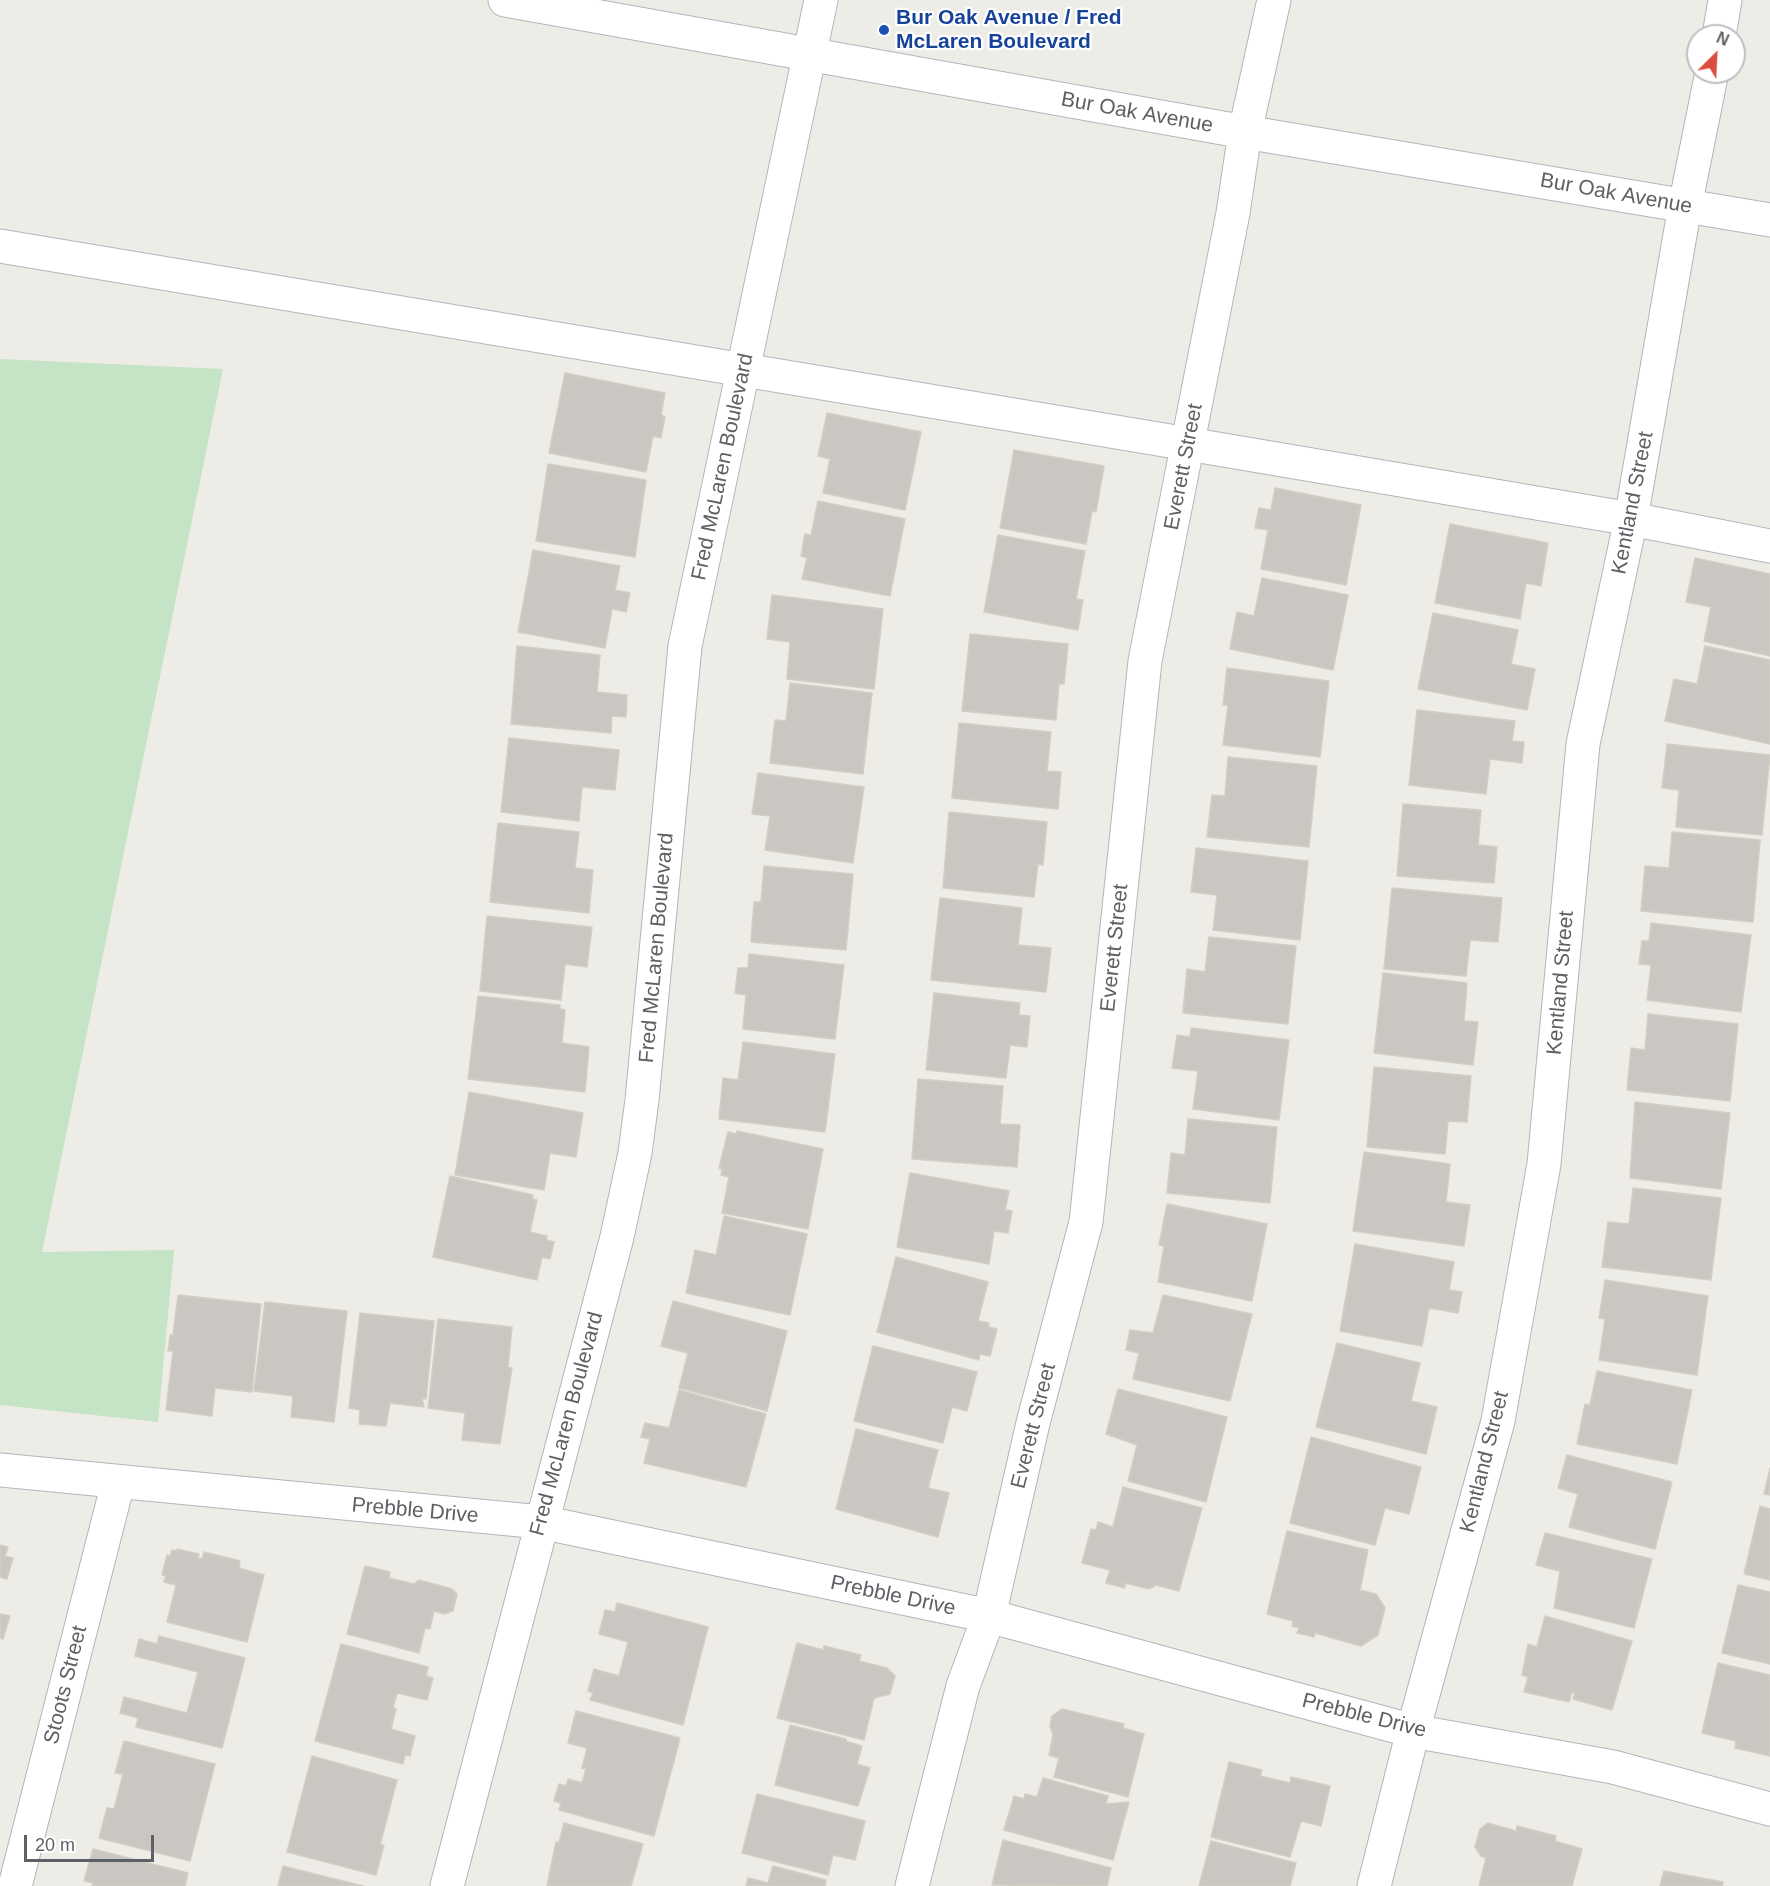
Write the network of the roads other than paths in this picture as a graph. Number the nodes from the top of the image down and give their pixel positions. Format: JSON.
{"nodes":[{"id":1,"x":505,"y":0,"type":"edge"},
{"id":2,"x":821,"y":0,"type":"edge"},
{"id":3,"x":1274,"y":0,"type":"edge"},
{"id":4,"x":1725,"y":0,"type":"edge"},
{"id":5,"x":1721,"y":24,"type":"edge"},
{"id":6,"x":811,"y":54,"type":"junction"},
{"id":7,"x":1709,"y":84,"type":"edge"},
{"id":8,"x":1245,"y":132,"type":"junction"},
{"id":9,"x":1684,"y":206,"type":"junction"},
{"id":10,"x":1770,"y":220,"type":"edge"},
{"id":11,"x":0,"y":246,"type":"edge"},
{"id":12,"x":743,"y":371,"type":"junction"},
{"id":13,"x":1188,"y":444,"type":"junction"},
{"id":14,"x":1631,"y":519,"type":"junction"},
{"id":15,"x":1770,"y":546,"type":"edge"},
{"id":16,"x":0,"y":1470,"type":"edge"},
{"id":17,"x":118,"y":1483,"type":"junction"},
{"id":18,"x":541,"y":1522,"type":"junction"},
{"id":19,"x":988,"y":1616,"type":"junction"},
{"id":20,"x":1413,"y":1731,"type":"junction"},
{"id":21,"x":1770,"y":1809,"type":"edge"},
{"id":22,"x":15,"y":1886,"type":"edge"},
{"id":23,"x":447,"y":1886,"type":"edge"},
{"id":24,"x":912,"y":1886,"type":"edge"},
{"id":25,"x":1374,"y":1886,"type":"edge"}],
"edges":[{"from":1,"to":6,"type":"street","name":"Bur Oak Avenue"},
{"from":2,"to":6,"type":"street","name":"Fred McLaren Boulevard"},
{"from":3,"to":8,"type":"street","name":"Everett Street"},
{"from":4,"to":5,"type":"street"},
{"from":6,"to":8,"type":"street","name":"Bur Oak Avenue"},
{"from":6,"to":12,"type":"street","name":"Fred McLaren Boulevard"},
{"from":7,"to":9,"type":"street","name":"Kentland Street"},
{"from":8,"to":9,"type":"street","name":"Bur Oak Avenue"},
{"from":8,"to":13,"type":"street","name":"Everett Street"},
{"from":9,"to":10,"type":"street","name":"Bur Oak Avenue"},
{"from":9,"to":14,"type":"street","name":"Kentland Street"},
{"from":11,"to":12,"type":"street"},
{"from":12,"to":13,"type":"street"},
{"from":12,"to":18,"type":"street","name":"Fred McLaren Boulevard"},
{"from":13,"to":14,"type":"street"},
{"from":13,"to":19,"type":"street","name":"Everett Street"},
{"from":14,"to":15,"type":"street"},
{"from":14,"to":20,"type":"street","name":"Kentland Street"},
{"from":16,"to":17,"type":"street","name":"Prebble Drive"},
{"from":17,"to":18,"type":"street","name":"Prebble Drive"},
{"from":17,"to":22,"type":"street","name":"Stoots Street"},
{"from":18,"to":19,"type":"street","name":"Prebble Drive"},
{"from":18,"to":23,"type":"street","name":"Fred McLaren Boulevard"},
{"from":19,"to":20,"type":"street","name":"Prebble Drive"},
{"from":19,"to":24,"type":"street","name":"Everett Street"},
{"from":20,"to":21,"type":"street","name":"Prebble Drive"},
{"from":20,"to":25,"type":"street","name":"Kentland Street"}]}
